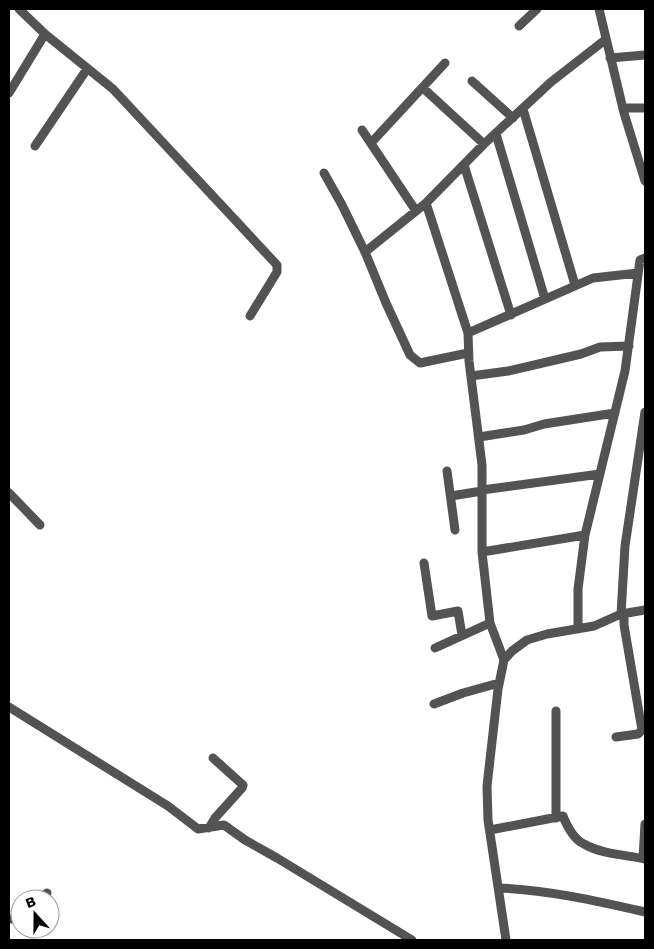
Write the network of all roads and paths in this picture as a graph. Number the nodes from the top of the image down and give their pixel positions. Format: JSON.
{"nodes":[{"id":1,"x":19,"y":9,"type":"edge"},
{"id":2,"x":537,"y":9,"type":"edge"},
{"id":3,"x":599,"y":9,"type":"edge"},
{"id":4,"x":519,"y":26,"type":"dead end"},
{"id":5,"x":46,"y":34,"type":"junction"},
{"id":6,"x":606,"y":40,"type":"junction"},
{"id":7,"x":645,"y":55,"type":"edge"},
{"id":8,"x":610,"y":58,"type":"junction"},
{"id":9,"x":445,"y":63,"type":"dead end"},
{"id":10,"x":88,"y":69,"type":"junction"},
{"id":11,"x":472,"y":81,"type":"dead end"},
{"id":12,"x":423,"y":88,"type":"junction"},
{"id":13,"x":9,"y":93,"type":"edge"},
{"id":14,"x":623,"y":108,"type":"junction"},
{"id":15,"x":645,"y":108,"type":"edge"},
{"id":16,"x":523,"y":109,"type":"junction"},
{"id":17,"x":513,"y":118,"type":"junction"},
{"id":18,"x":362,"y":130,"type":"dead end"},
{"id":19,"x":496,"y":134,"type":"junction"},
{"id":20,"x":371,"y":143,"type":"junction"},
{"id":21,"x":484,"y":144,"type":"junction"},
{"id":22,"x":35,"y":146,"type":"dead end"},
{"id":23,"x":464,"y":165,"type":"junction"},
{"id":24,"x":324,"y":173,"type":"dead end"},
{"id":25,"x":645,"y":181,"type":"edge"},
{"id":26,"x":426,"y":202,"type":"junction"},
{"id":27,"x":416,"y":211,"type":"junction"},
{"id":28,"x":365,"y":252,"type":"junction"},
{"id":29,"x":645,"y":258,"type":"edge"},
{"id":30,"x":638,"y":273,"type":"junction"},
{"id":31,"x":575,"y":285,"type":"junction"},
{"id":32,"x":545,"y":299,"type":"junction"},
{"id":33,"x":511,"y":315,"type":"junction"},
{"id":34,"x":250,"y":316,"type":"dead end"},
{"id":35,"x":468,"y":333,"type":"junction"},
{"id":36,"x":629,"y":346,"type":"junction"},
{"id":37,"x":468,"y":353,"type":"junction"},
{"id":38,"x":471,"y":376,"type":"junction"},
{"id":39,"x":645,"y":412,"type":"edge"},
{"id":40,"x":615,"y":413,"type":"junction"},
{"id":41,"x":479,"y":437,"type":"junction"},
{"id":42,"x":447,"y":471,"type":"dead end"},
{"id":43,"x":600,"y":474,"type":"junction"},
{"id":44,"x":482,"y":490,"type":"junction"},
{"id":45,"x":9,"y":493,"type":"edge"},
{"id":46,"x":451,"y":496,"type":"junction"},
{"id":47,"x":40,"y":525,"type":"dead end"},
{"id":48,"x":455,"y":530,"type":"dead end"},
{"id":49,"x":585,"y":535,"type":"junction"},
{"id":50,"x":482,"y":552,"type":"junction"},
{"id":51,"x":424,"y":563,"type":"dead end"},
{"id":52,"x":645,"y":610,"type":"edge"},
{"id":53,"x":622,"y":614,"type":"junction"},
{"id":54,"x":490,"y":623,"type":"junction"},
{"id":55,"x":578,"y":629,"type":"junction"},
{"id":56,"x":462,"y":635,"type":"junction"},
{"id":57,"x":435,"y":648,"type":"dead end"},
{"id":58,"x":504,"y":660,"type":"junction"},
{"id":59,"x":499,"y":683,"type":"junction"},
{"id":60,"x":434,"y":704,"type":"dead end"},
{"id":61,"x":9,"y":707,"type":"edge"},
{"id":62,"x":556,"y":711,"type":"dead end"},
{"id":63,"x":616,"y":737,"type":"dead end"},
{"id":64,"x":212,"y":758,"type":"dead end"},
{"id":65,"x":556,"y":818,"type":"junction"},
{"id":66,"x":645,"y":824,"type":"edge"},
{"id":67,"x":209,"y":828,"type":"junction"},
{"id":68,"x":490,"y":830,"type":"junction"},
{"id":69,"x":644,"y":858,"type":"edge"},
{"id":70,"x":499,"y":888,"type":"junction"},
{"id":71,"x":645,"y":912,"type":"edge"},
{"id":72,"x":412,"y":940,"type":"edge"},
{"id":73,"x":506,"y":940,"type":"edge"}],
"edges":[{"from":1,"to":5,"type":"street"},
{"from":2,"to":4,"type":"street"},
{"from":3,"to":6,"type":"street"},
{"from":5,"to":10,"type":"street"},
{"from":5,"to":13,"type":"street"},
{"from":6,"to":8,"type":"street"},
{"from":6,"to":16,"type":"street"},
{"from":7,"to":8,"type":"street"},
{"from":8,"to":14,"type":"street"},
{"from":9,"to":12,"type":"street"},
{"from":10,"to":22,"type":"street"},
{"from":10,"to":34,"type":"street"},
{"from":11,"to":17,"type":"street"},
{"from":12,"to":20,"type":"street"},
{"from":12,"to":21,"type":"street"},
{"from":14,"to":15,"type":"street"},
{"from":14,"to":25,"type":"street"},
{"from":16,"to":17,"type":"street"},
{"from":16,"to":31,"type":"street"},
{"from":17,"to":19,"type":"street"},
{"from":18,"to":20,"type":"street"},
{"from":19,"to":21,"type":"street"},
{"from":19,"to":32,"type":"street"},
{"from":20,"to":27,"type":"street"},
{"from":21,"to":23,"type":"street"},
{"from":23,"to":26,"type":"street"},
{"from":23,"to":33,"type":"street"},
{"from":24,"to":28,"type":"street"},
{"from":26,"to":27,"type":"street"},
{"from":26,"to":35,"type":"street"},
{"from":27,"to":28,"type":"street"},
{"from":28,"to":37,"type":"street"},
{"from":29,"to":30,"type":"street"},
{"from":30,"to":31,"type":"street"},
{"from":30,"to":36,"type":"street"},
{"from":31,"to":32,"type":"street"},
{"from":32,"to":33,"type":"street"},
{"from":33,"to":35,"type":"street"},
{"from":35,"to":37,"type":"street"},
{"from":36,"to":38,"type":"street"},
{"from":36,"to":40,"type":"street"},
{"from":37,"to":38,"type":"street"},
{"from":38,"to":41,"type":"street"},
{"from":39,"to":53,"type":"street"},
{"from":40,"to":41,"type":"street"},
{"from":40,"to":43,"type":"street"},
{"from":41,"to":44,"type":"street"},
{"from":42,"to":46,"type":"street"},
{"from":43,"to":44,"type":"street"},
{"from":43,"to":49,"type":"street"},
{"from":44,"to":46,"type":"street"},
{"from":44,"to":50,"type":"street"},
{"from":45,"to":47,"type":"street"},
{"from":46,"to":48,"type":"street"},
{"from":49,"to":50,"type":"street"},
{"from":49,"to":55,"type":"street"},
{"from":50,"to":54,"type":"street"},
{"from":51,"to":56,"type":"street"},
{"from":52,"to":53,"type":"street"},
{"from":53,"to":55,"type":"street"},
{"from":53,"to":63,"type":"street"},
{"from":54,"to":56,"type":"street"},
{"from":54,"to":58,"type":"street"},
{"from":55,"to":58,"type":"street"},
{"from":56,"to":57,"type":"street"},
{"from":58,"to":59,"type":"street"},
{"from":59,"to":60,"type":"street"},
{"from":59,"to":68,"type":"street"},
{"from":61,"to":67,"type":"street"},
{"from":62,"to":65,"type":"street"},
{"from":64,"to":67,"type":"street"},
{"from":65,"to":68,"type":"street"},
{"from":65,"to":69,"type":"street"},
{"from":66,"to":69,"type":"street"},
{"from":67,"to":72,"type":"street"},
{"from":68,"to":70,"type":"street"},
{"from":70,"to":71,"type":"street"},
{"from":70,"to":73,"type":"street"}]}
